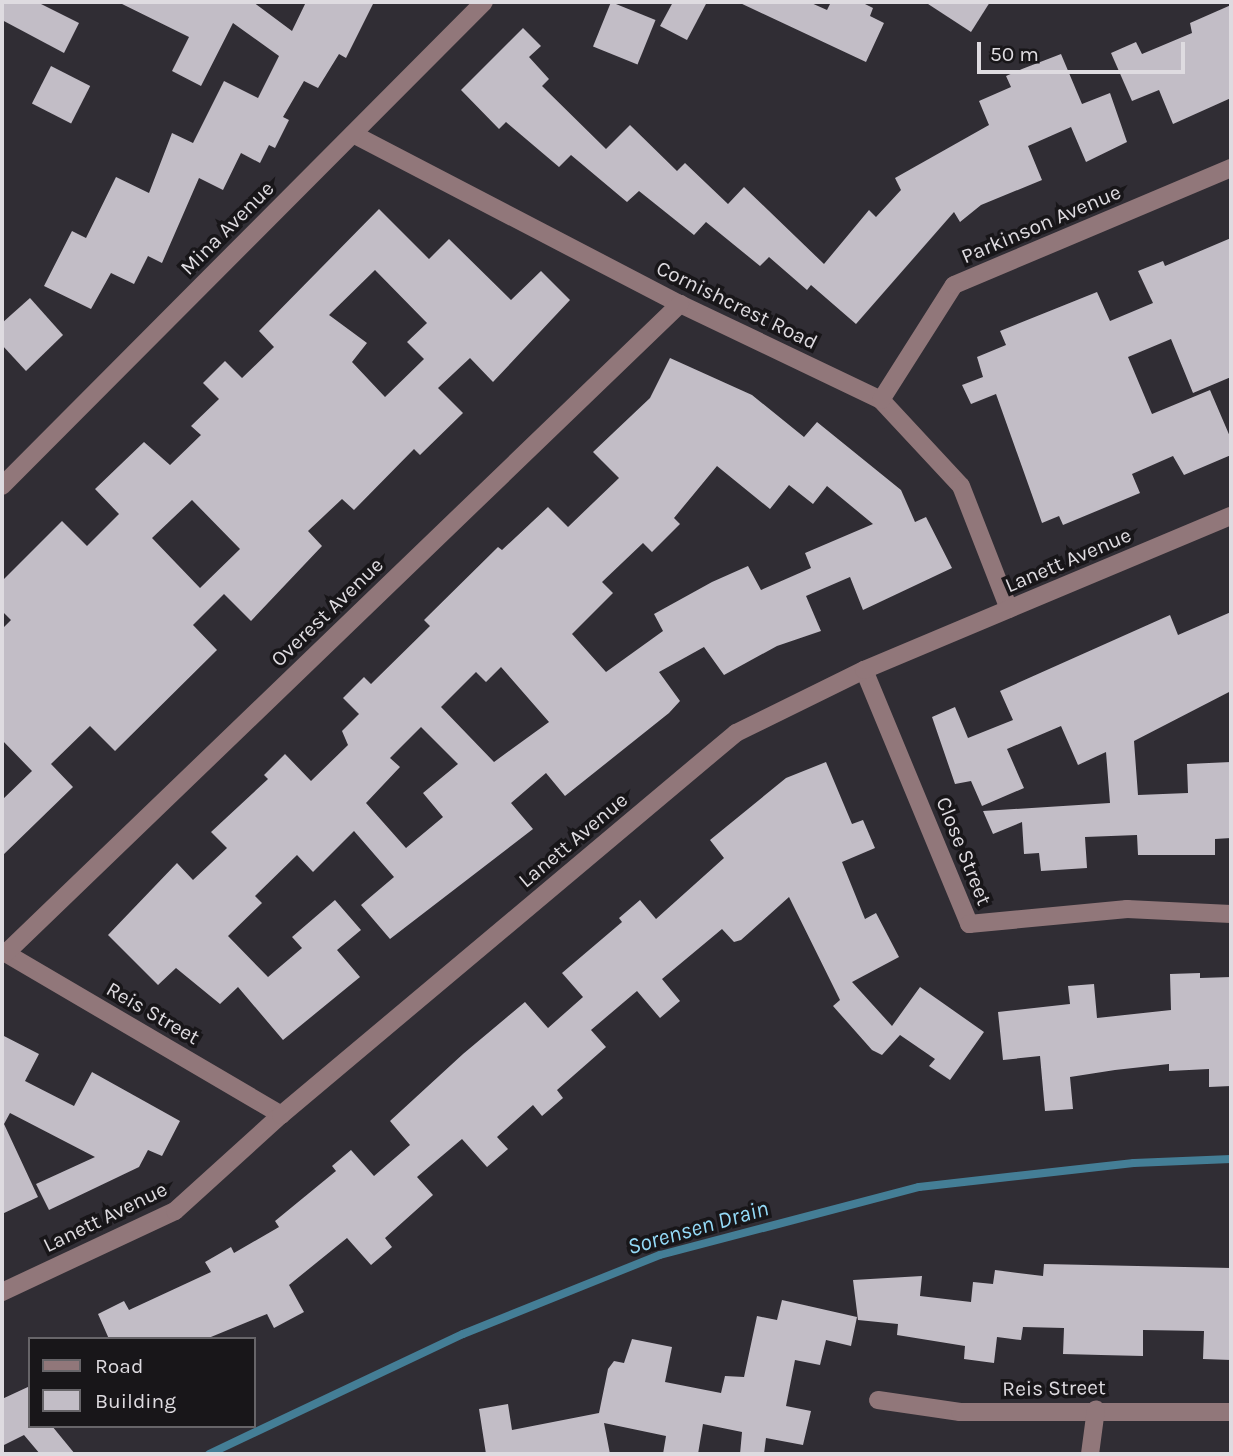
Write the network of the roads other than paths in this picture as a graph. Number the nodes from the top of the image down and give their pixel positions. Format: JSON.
{"nodes":[{"id":1,"x":484,"y":2,"type":"edge"},
{"id":2,"x":353,"y":134,"type":"junction"},
{"id":3,"x":1231,"y":168,"type":"edge"},
{"id":4,"x":680,"y":304,"type":"junction"},
{"id":5,"x":881,"y":400,"type":"junction"},
{"id":6,"x":2,"y":486,"type":"edge"},
{"id":7,"x":1231,"y":516,"type":"edge"},
{"id":8,"x":1009,"y":609,"type":"junction"},
{"id":9,"x":864,"y":670,"type":"junction"},
{"id":10,"x":1231,"y":914,"type":"edge"},
{"id":11,"x":4,"y":952,"type":"edge"},
{"id":12,"x":281,"y":1115,"type":"junction"},
{"id":13,"x":2,"y":1292,"type":"edge"},
{"id":14,"x":877,"y":1400,"type":"dead end"},
{"id":15,"x":1096,"y":1409,"type":"junction"},
{"id":16,"x":1231,"y":1412,"type":"edge"},
{"id":17,"x":1090,"y":1454,"type":"edge"}],
"edges":[{"from":1,"to":2,"type":"street","name":"Mina Avenue"},
{"from":2,"to":4,"type":"street","name":"Cornishcrest Road"},
{"from":2,"to":6,"type":"street","name":"Mina Avenue"},
{"from":3,"to":5,"type":"street","name":"Parkinson Avenue"},
{"from":4,"to":5,"type":"street","name":"Cornishcrest Road"},
{"from":4,"to":11,"type":"street","name":"Overest Avenue"},
{"from":5,"to":8,"type":"street","name":"Cornishcrest Road"},
{"from":7,"to":8,"type":"street","name":"Lanett Avenue"},
{"from":8,"to":9,"type":"street","name":"Lanett Avenue"},
{"from":9,"to":10,"type":"street","name":"Close Street"},
{"from":9,"to":12,"type":"street","name":"Lanett Avenue"},
{"from":11,"to":12,"type":"street","name":"Reis Street"},
{"from":12,"to":13,"type":"street","name":"Lanett Avenue"},
{"from":14,"to":15,"type":"street","name":"Reis Street"},
{"from":15,"to":16,"type":"street","name":"Reis Street"},
{"from":15,"to":17,"type":"street"}]}
